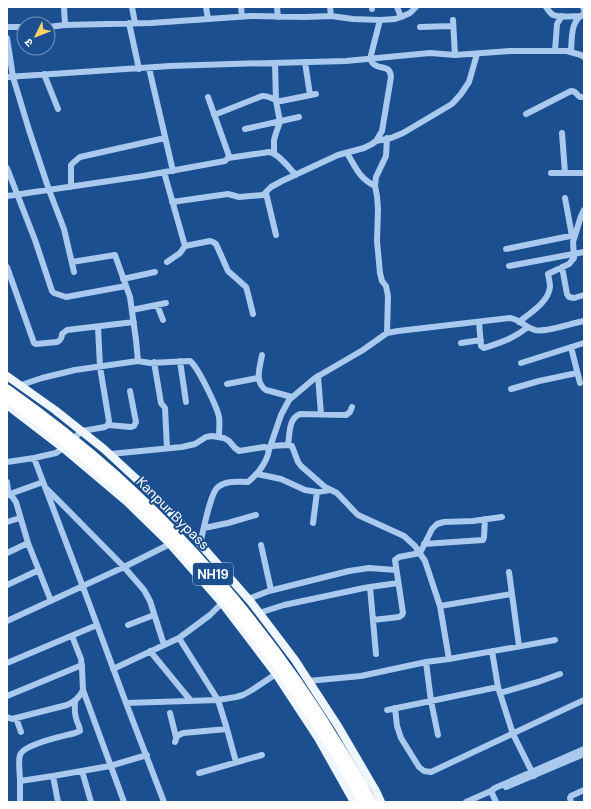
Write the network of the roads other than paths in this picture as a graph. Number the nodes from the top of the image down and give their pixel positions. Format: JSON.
{"nodes":[{"id":1,"x":64,"y":7,"type":"edge"},
{"id":2,"x":132,"y":7,"type":"edge"},
{"id":3,"x":206,"y":7,"type":"edge"},
{"id":4,"x":241,"y":7,"type":"edge"},
{"id":5,"x":277,"y":7,"type":"edge"},
{"id":6,"x":330,"y":7,"type":"edge"},
{"id":7,"x":397,"y":7,"type":"edge"},
{"id":8,"x":416,"y":7,"type":"edge"},
{"id":9,"x":546,"y":7,"type":"edge"},
{"id":10,"x":583,"y":7,"type":"edge"},
{"id":11,"x":583,"y":13,"type":"edge"},
{"id":12,"x":278,"y":16,"type":"junction"},
{"id":13,"x":331,"y":16,"type":"junction"},
{"id":14,"x":562,"y":16,"type":"junction"},
{"id":15,"x":242,"y":17,"type":"junction"},
{"id":16,"x":401,"y":17,"type":"junction"},
{"id":17,"x":208,"y":20,"type":"junction"},
{"id":18,"x":380,"y":20,"type":"junction"},
{"id":19,"x":132,"y":23,"type":"junction"},
{"id":20,"x":65,"y":25,"type":"junction"},
{"id":21,"x":56,"y":26,"type":"edge"},
{"id":22,"x":420,"y":27,"type":"dead end"},
{"id":23,"x":7,"y":38,"type":"edge"},
{"id":24,"x":555,"y":51,"type":"junction"},
{"id":25,"x":571,"y":52,"type":"junction"},
{"id":26,"x":477,"y":54,"type":"junction"},
{"id":27,"x":455,"y":55,"type":"junction"},
{"id":28,"x":583,"y":56,"type":"edge"},
{"id":29,"x":370,"y":59,"type":"junction"},
{"id":30,"x":305,"y":62,"type":"junction"},
{"id":31,"x":275,"y":63,"type":"junction"},
{"id":32,"x":149,"y":68,"type":"junction"},
{"id":33,"x":139,"y":69,"type":"junction"},
{"id":34,"x":44,"y":74,"type":"junction"},
{"id":35,"x":10,"y":77,"type":"edge"},
{"id":36,"x":208,"y":97,"type":"dead end"},
{"id":37,"x":584,"y":97,"type":"edge"},
{"id":38,"x":276,"y":101,"type":"junction"},
{"id":39,"x":58,"y":109,"type":"dead end"},
{"id":40,"x":526,"y":114,"type":"dead end"},
{"id":41,"x":214,"y":115,"type":"junction"},
{"id":42,"x":299,"y":117,"type":"dead end"},
{"id":43,"x":280,"y":122,"type":"junction"},
{"id":44,"x":245,"y":129,"type":"dead end"},
{"id":45,"x":562,"y":133,"type":"dead end"},
{"id":46,"x":165,"y":138,"type":"junction"},
{"id":47,"x":387,"y":138,"type":"junction"},
{"id":48,"x":376,"y":141,"type":"junction"},
{"id":49,"x":274,"y":153,"type":"junction"},
{"id":50,"x":347,"y":153,"type":"junction"},
{"id":51,"x":228,"y":158,"type":"junction"},
{"id":52,"x":7,"y":168,"type":"edge"},
{"id":53,"x":173,"y":171,"type":"junction"},
{"id":54,"x":164,"y":172,"type":"junction"},
{"id":55,"x":551,"y":173,"type":"dead end"},
{"id":56,"x":565,"y":173,"type":"junction"},
{"id":57,"x":584,"y":173,"type":"edge"},
{"id":58,"x":296,"y":175,"type":"junction"},
{"id":59,"x":375,"y":186,"type":"junction"},
{"id":60,"x":71,"y":187,"type":"junction"},
{"id":61,"x":49,"y":190,"type":"junction"},
{"id":62,"x":266,"y":193,"type":"junction"},
{"id":63,"x":17,"y":195,"type":"junction"},
{"id":64,"x":7,"y":196,"type":"edge"},
{"id":65,"x":565,"y":198,"type":"dead end"},
{"id":66,"x":172,"y":202,"type":"junction"},
{"id":67,"x":584,"y":210,"type":"edge"},
{"id":68,"x":276,"y":235,"type":"dead end"},
{"id":69,"x":573,"y":236,"type":"junction"},
{"id":70,"x":185,"y":246,"type":"junction"},
{"id":71,"x":506,"y":249,"type":"dead end"},
{"id":72,"x":584,"y":252,"type":"edge"},
{"id":73,"x":574,"y":253,"type":"junction"},
{"id":74,"x":72,"y":262,"type":"junction"},
{"id":75,"x":167,"y":262,"type":"dead end"},
{"id":76,"x":509,"y":266,"type":"dead end"},
{"id":77,"x":7,"y":267,"type":"edge"},
{"id":78,"x":562,"y":267,"type":"junction"},
{"id":79,"x":74,"y":272,"type":"dead end"},
{"id":80,"x":155,"y":272,"type":"dead end"},
{"id":81,"x":123,"y":279,"type":"junction"},
{"id":82,"x":126,"y":286,"type":"junction"},
{"id":83,"x":584,"y":295,"type":"edge"},
{"id":84,"x":166,"y":303,"type":"dead end"},
{"id":85,"x":157,"y":305,"type":"junction"},
{"id":86,"x":132,"y":310,"type":"junction"},
{"id":87,"x":253,"y":314,"type":"dead end"},
{"id":88,"x":163,"y":320,"type":"dead end"},
{"id":89,"x":584,"y":321,"type":"edge"},
{"id":90,"x":134,"y":322,"type":"junction"},
{"id":91,"x":478,"y":322,"type":"junction"},
{"id":92,"x":519,"y":322,"type":"junction"},
{"id":93,"x":98,"y":327,"type":"junction"},
{"id":94,"x":528,"y":327,"type":"junction"},
{"id":95,"x":387,"y":334,"type":"junction"},
{"id":96,"x":481,"y":340,"type":"junction"},
{"id":97,"x":461,"y":343,"type":"dead end"},
{"id":98,"x":584,"y":344,"type":"edge"},
{"id":99,"x":571,"y":347,"type":"junction"},
{"id":100,"x":262,"y":355,"type":"dead end"},
{"id":101,"x":138,"y":361,"type":"junction"},
{"id":102,"x":180,"y":361,"type":"junction"},
{"id":103,"x":154,"y":362,"type":"junction"},
{"id":104,"x":521,"y":363,"type":"dead end"},
{"id":105,"x":100,"y":367,"type":"junction"},
{"id":106,"x":578,"y":373,"type":"junction"},
{"id":107,"x":7,"y":376,"type":"edge"},
{"id":108,"x":318,"y":376,"type":"junction"},
{"id":109,"x":258,"y":378,"type":"junction"},
{"id":110,"x":580,"y":383,"type":"dead end"},
{"id":111,"x":227,"y":384,"type":"dead end"},
{"id":112,"x":21,"y":385,"type":"junction"},
{"id":113,"x":7,"y":389,"type":"edge"},
{"id":114,"x":511,"y":389,"type":"dead end"},
{"id":115,"x":130,"y":391,"type":"dead end"},
{"id":116,"x":292,"y":397,"type":"junction"},
{"id":117,"x":7,"y":398,"type":"edge"},
{"id":118,"x":186,"y":402,"type":"dead end"},
{"id":119,"x":7,"y":405,"type":"edge"},
{"id":120,"x":352,"y":407,"type":"dead end"},
{"id":121,"x":321,"y":414,"type":"junction"},
{"id":122,"x":108,"y":425,"type":"junction"},
{"id":123,"x":82,"y":431,"type":"junction"},
{"id":124,"x":219,"y":436,"type":"junction"},
{"id":125,"x":288,"y":445,"type":"junction"},
{"id":126,"x":63,"y":448,"type":"junction"},
{"id":127,"x":167,"y":448,"type":"junction"},
{"id":128,"x":270,"y":448,"type":"junction"},
{"id":129,"x":110,"y":454,"type":"junction"},
{"id":130,"x":34,"y":458,"type":"junction"},
{"id":131,"x":7,"y":462,"type":"edge"},
{"id":132,"x":257,"y":474,"type":"junction"},
{"id":133,"x":7,"y":482,"type":"edge"},
{"id":134,"x":44,"y":484,"type":"junction"},
{"id":135,"x":330,"y":490,"type":"junction"},
{"id":136,"x":317,"y":492,"type":"junction"},
{"id":137,"x":8,"y":495,"type":"edge"},
{"id":138,"x":256,"y":515,"type":"dead end"},
{"id":139,"x":502,"y":517,"type":"dead end"},
{"id":140,"x":20,"y":518,"type":"junction"},
{"id":141,"x":485,"y":519,"type":"junction"},
{"id":142,"x":7,"y":522,"type":"edge"},
{"id":143,"x":313,"y":523,"type":"dead end"},
{"id":144,"x":204,"y":528,"type":"junction"},
{"id":145,"x":28,"y":543,"type":"junction"},
{"id":146,"x":170,"y":544,"type":"junction"},
{"id":147,"x":200,"y":544,"type":"junction"},
{"id":148,"x":424,"y":544,"type":"junction"},
{"id":149,"x":262,"y":545,"type":"dead end"},
{"id":150,"x":7,"y":553,"type":"edge"},
{"id":151,"x":420,"y":553,"type":"junction"},
{"id":152,"x":124,"y":568,"type":"junction"},
{"id":153,"x":39,"y":570,"type":"junction"},
{"id":154,"x":396,"y":570,"type":"junction"},
{"id":155,"x":509,"y":572,"type":"dead end"},
{"id":156,"x":398,"y":583,"type":"junction"},
{"id":157,"x":7,"y":585,"type":"edge"},
{"id":158,"x":83,"y":587,"type":"junction"},
{"id":159,"x":370,"y":587,"type":"junction"},
{"id":160,"x":271,"y":590,"type":"junction"},
{"id":161,"x":512,"y":594,"type":"junction"},
{"id":162,"x":248,"y":599,"type":"junction"},
{"id":163,"x":51,"y":601,"type":"junction"},
{"id":164,"x":222,"y":603,"type":"junction"},
{"id":165,"x":440,"y":606,"type":"junction"},
{"id":166,"x":259,"y":613,"type":"junction"},
{"id":167,"x":154,"y":614,"type":"junction"},
{"id":168,"x":373,"y":620,"type":"junction"},
{"id":169,"x":7,"y":621,"type":"edge"},
{"id":170,"x":97,"y":625,"type":"junction"},
{"id":171,"x":128,"y":625,"type":"dead end"},
{"id":172,"x":72,"y":636,"type":"junction"},
{"id":173,"x":179,"y":638,"type":"junction"},
{"id":174,"x":555,"y":640,"type":"dead end"},
{"id":175,"x":164,"y":645,"type":"junction"},
{"id":176,"x":519,"y":646,"type":"junction"},
{"id":177,"x":150,"y":651,"type":"junction"},
{"id":178,"x":492,"y":651,"type":"junction"},
{"id":179,"x":376,"y":654,"type":"dead end"},
{"id":180,"x":449,"y":658,"type":"junction"},
{"id":181,"x":426,"y":662,"type":"junction"},
{"id":182,"x":7,"y":663,"type":"edge"},
{"id":183,"x":82,"y":665,"type":"junction"},
{"id":184,"x":113,"y":669,"type":"junction"},
{"id":185,"x":276,"y":674,"type":"junction"},
{"id":186,"x":560,"y":674,"type":"dead end"},
{"id":187,"x":308,"y":681,"type":"junction"},
{"id":188,"x":83,"y":690,"type":"junction"},
{"id":189,"x":499,"y":690,"type":"junction"},
{"id":190,"x":7,"y":696,"type":"edge"},
{"id":191,"x":218,"y":700,"type":"junction"},
{"id":192,"x":584,"y":700,"type":"edge"},
{"id":193,"x":75,"y":701,"type":"junction"},
{"id":194,"x":191,"y":701,"type":"junction"},
{"id":195,"x":431,"y":701,"type":"junction"},
{"id":196,"x":126,"y":703,"type":"junction"},
{"id":197,"x":395,"y":708,"type":"junction"},
{"id":198,"x":387,"y":710,"type":"dead end"},
{"id":199,"x":170,"y":713,"type":"dead end"},
{"id":200,"x":7,"y":716,"type":"edge"},
{"id":201,"x":16,"y":718,"type":"junction"},
{"id":202,"x":227,"y":729,"type":"junction"},
{"id":203,"x":21,"y":732,"type":"dead end"},
{"id":204,"x":513,"y":734,"type":"junction"},
{"id":205,"x":438,"y":735,"type":"dead end"},
{"id":206,"x":584,"y":749,"type":"edge"},
{"id":207,"x":584,"y":754,"type":"edge"},
{"id":208,"x":147,"y":755,"type":"junction"},
{"id":209,"x":262,"y":755,"type":"dead end"},
{"id":210,"x":236,"y":762,"type":"junction"},
{"id":211,"x":110,"y":766,"type":"junction"},
{"id":212,"x":82,"y":771,"type":"junction"},
{"id":213,"x":198,"y":773,"type":"dead end"},
{"id":214,"x":533,"y":773,"type":"junction"},
{"id":215,"x":53,"y":776,"type":"junction"},
{"id":216,"x":20,"y":781,"type":"junction"},
{"id":217,"x":584,"y":790,"type":"edge"},
{"id":218,"x":491,"y":791,"type":"junction"},
{"id":219,"x":20,"y":802,"type":"edge"},
{"id":220,"x":58,"y":802,"type":"edge"},
{"id":221,"x":91,"y":802,"type":"edge"},
{"id":222,"x":124,"y":802,"type":"edge"},
{"id":223,"x":164,"y":802,"type":"edge"},
{"id":224,"x":354,"y":802,"type":"edge"},
{"id":225,"x":363,"y":802,"type":"edge"},
{"id":226,"x":372,"y":802,"type":"edge"},
{"id":227,"x":381,"y":802,"type":"edge"},
{"id":228,"x":466,"y":802,"type":"edge"},
{"id":229,"x":496,"y":802,"type":"edge"},
{"id":230,"x":571,"y":802,"type":"edge"}],
"edges":[{"from":1,"to":20,"type":"street"},
{"from":2,"to":19,"type":"street"},
{"from":3,"to":17,"type":"street"},
{"from":4,"to":15,"type":"street"},
{"from":5,"to":12,"type":"street"},
{"from":6,"to":13,"type":"street"},
{"from":7,"to":16,"type":"street"},
{"from":8,"to":16,"type":"street"},
{"from":9,"to":14,"type":"street"},
{"from":10,"to":11,"type":"street"},
{"from":11,"to":14,"type":"street"},
{"from":11,"to":25,"type":"street"},
{"from":12,"to":13,"type":"street"},
{"from":12,"to":15,"type":"street"},
{"from":13,"to":18,"type":"street"},
{"from":14,"to":24,"type":"street"},
{"from":15,"to":17,"type":"street"},
{"from":16,"to":18,"type":"street"},
{"from":17,"to":19,"type":"street"},
{"from":18,"to":29,"type":"street"},
{"from":19,"to":20,"type":"street"},
{"from":19,"to":33,"type":"street"},
{"from":20,"to":21,"type":"street"},
{"from":22,"to":27,"type":"street"},
{"from":23,"to":35,"type":"street"},
{"from":24,"to":25,"type":"street"},
{"from":24,"to":26,"type":"street"},
{"from":25,"to":28,"type":"street"},
{"from":26,"to":27,"type":"street"},
{"from":26,"to":47,"type":"street"},
{"from":27,"to":29,"type":"street"},
{"from":29,"to":30,"type":"street"},
{"from":29,"to":48,"type":"street"},
{"from":30,"to":31,"type":"street"},
{"from":30,"to":38,"type":"street"},
{"from":31,"to":32,"type":"street"},
{"from":31,"to":38,"type":"street"},
{"from":32,"to":33,"type":"street"},
{"from":32,"to":46,"type":"street"},
{"from":33,"to":34,"type":"street"},
{"from":34,"to":35,"type":"street"},
{"from":34,"to":39,"type":"street"},
{"from":35,"to":61,"type":"street"},
{"from":36,"to":41,"type":"street"},
{"from":37,"to":40,"type":"street"},
{"from":38,"to":41,"type":"street"},
{"from":38,"to":43,"type":"street"},
{"from":41,"to":51,"type":"street"},
{"from":42,"to":43,"type":"street"},
{"from":43,"to":44,"type":"street"},
{"from":43,"to":49,"type":"street"},
{"from":45,"to":56,"type":"street"},
{"from":46,"to":53,"type":"street"},
{"from":46,"to":60,"type":"street"},
{"from":47,"to":48,"type":"street"},
{"from":47,"to":59,"type":"street"},
{"from":48,"to":50,"type":"street"},
{"from":49,"to":51,"type":"street"},
{"from":49,"to":58,"type":"street"},
{"from":50,"to":58,"type":"street"},
{"from":50,"to":59,"type":"street"},
{"from":51,"to":53,"type":"street"},
{"from":52,"to":63,"type":"street"},
{"from":53,"to":54,"type":"street"},
{"from":54,"to":60,"type":"street"},
{"from":54,"to":66,"type":"street"},
{"from":55,"to":56,"type":"street"},
{"from":56,"to":57,"type":"street"},
{"from":58,"to":62,"type":"street"},
{"from":59,"to":95,"type":"street"},
{"from":60,"to":61,"type":"street"},
{"from":61,"to":63,"type":"street"},
{"from":61,"to":74,"type":"street"},
{"from":62,"to":66,"type":"street"},
{"from":62,"to":68,"type":"street"},
{"from":63,"to":64,"type":"street"},
{"from":63,"to":82,"type":"street"},
{"from":65,"to":69,"type":"street"},
{"from":66,"to":70,"type":"street"},
{"from":67,"to":69,"type":"street"},
{"from":69,"to":71,"type":"street"},
{"from":69,"to":73,"type":"street"},
{"from":70,"to":75,"type":"street"},
{"from":70,"to":87,"type":"street"},
{"from":72,"to":73,"type":"street"},
{"from":73,"to":76,"type":"street"},
{"from":73,"to":78,"type":"street"},
{"from":74,"to":79,"type":"street"},
{"from":74,"to":81,"type":"street"},
{"from":77,"to":93,"type":"street"},
{"from":78,"to":83,"type":"street"},
{"from":78,"to":92,"type":"street"},
{"from":80,"to":81,"type":"street"},
{"from":81,"to":82,"type":"street"},
{"from":82,"to":86,"type":"street"},
{"from":84,"to":85,"type":"street"},
{"from":85,"to":86,"type":"street"},
{"from":85,"to":88,"type":"street"},
{"from":86,"to":90,"type":"street"},
{"from":89,"to":94,"type":"street"},
{"from":90,"to":93,"type":"street"},
{"from":90,"to":101,"type":"street"},
{"from":91,"to":92,"type":"street"},
{"from":91,"to":95,"type":"street"},
{"from":91,"to":96,"type":"street"},
{"from":92,"to":94,"type":"street"},
{"from":93,"to":105,"type":"street"},
{"from":94,"to":96,"type":"street"},
{"from":95,"to":108,"type":"street"},
{"from":96,"to":97,"type":"street"},
{"from":98,"to":99,"type":"street"},
{"from":99,"to":104,"type":"street"},
{"from":99,"to":106,"type":"street"},
{"from":100,"to":109,"type":"street"},
{"from":101,"to":103,"type":"street"},
{"from":101,"to":105,"type":"street"},
{"from":102,"to":103,"type":"street"},
{"from":102,"to":118,"type":"street"},
{"from":102,"to":124,"type":"street"},
{"from":103,"to":127,"type":"street"},
{"from":105,"to":112,"type":"street"},
{"from":105,"to":122,"type":"street"},
{"from":106,"to":110,"type":"street"},
{"from":106,"to":114,"type":"street"},
{"from":107,"to":112,"type":"main road"},
{"from":108,"to":116,"type":"street"},
{"from":108,"to":121,"type":"street"},
{"from":109,"to":111,"type":"street"},
{"from":109,"to":116,"type":"street"},
{"from":112,"to":123,"type":"main road"},
{"from":113,"to":226,"type":"highway","name":"Kanpur Bypass","number":"NH19","bridge":true},
{"from":115,"to":122,"type":"street"},
{"from":116,"to":128,"type":"street"},
{"from":117,"to":225,"type":"highway","name":"Kanpur Bypass","number":"NH19","bridge":true},
{"from":119,"to":126,"type":"main road"},
{"from":120,"to":121,"type":"street"},
{"from":121,"to":125,"type":"street"},
{"from":122,"to":123,"type":"street"},
{"from":123,"to":126,"type":"street"},
{"from":123,"to":129,"type":"main road"},
{"from":124,"to":127,"type":"street"},
{"from":124,"to":128,"type":"street"},
{"from":125,"to":128,"type":"street"},
{"from":125,"to":135,"type":"street"},
{"from":126,"to":130,"type":"street"},
{"from":126,"to":146,"type":"main road"},
{"from":127,"to":129,"type":"street"},
{"from":128,"to":132,"type":"street"},
{"from":129,"to":147,"type":"main road"},
{"from":130,"to":131,"type":"street"},
{"from":130,"to":134,"type":"street"},
{"from":132,"to":136,"type":"street"},
{"from":132,"to":144,"type":"street"},
{"from":133,"to":137,"type":"street"},
{"from":134,"to":137,"type":"street"},
{"from":134,"to":152,"type":"street"},
{"from":134,"to":158,"type":"street"},
{"from":135,"to":136,"type":"street"},
{"from":135,"to":151,"type":"street"},
{"from":136,"to":143,"type":"street"},
{"from":137,"to":140,"type":"street"},
{"from":138,"to":144,"type":"street"},
{"from":139,"to":141,"type":"street"},
{"from":140,"to":142,"type":"street"},
{"from":140,"to":145,"type":"street"},
{"from":141,"to":148,"type":"street"},
{"from":141,"to":148,"type":"street"},
{"from":144,"to":147,"type":"street"},
{"from":145,"to":150,"type":"street"},
{"from":145,"to":153,"type":"street"},
{"from":146,"to":152,"type":"street"},
{"from":146,"to":164,"type":"main road"},
{"from":147,"to":162,"type":"main road"},
{"from":148,"to":151,"type":"street"},
{"from":149,"to":160,"type":"street"},
{"from":151,"to":154,"type":"street"},
{"from":151,"to":165,"type":"street"},
{"from":152,"to":158,"type":"street"},
{"from":152,"to":167,"type":"street"},
{"from":153,"to":157,"type":"street"},
{"from":153,"to":163,"type":"street"},
{"from":154,"to":156,"type":"street"},
{"from":154,"to":160,"type":"street"},
{"from":155,"to":161,"type":"street"},
{"from":156,"to":159,"type":"street"},
{"from":156,"to":168,"type":"street"},
{"from":158,"to":163,"type":"street"},
{"from":158,"to":170,"type":"street"},
{"from":159,"to":166,"type":"street"},
{"from":159,"to":168,"type":"street"},
{"from":160,"to":162,"type":"street"},
{"from":161,"to":165,"type":"street"},
{"from":161,"to":176,"type":"street"},
{"from":162,"to":166,"type":"main road"},
{"from":163,"to":169,"type":"street"},
{"from":164,"to":173,"type":"street"},
{"from":164,"to":185,"type":"main road"},
{"from":165,"to":180,"type":"street"},
{"from":166,"to":187,"type":"main road"},
{"from":167,"to":171,"type":"street"},
{"from":167,"to":175,"type":"street"},
{"from":168,"to":179,"type":"street"},
{"from":170,"to":172,"type":"street"},
{"from":170,"to":184,"type":"street"},
{"from":172,"to":182,"type":"street"},
{"from":172,"to":183,"type":"street"},
{"from":173,"to":175,"type":"street"},
{"from":173,"to":191,"type":"street"},
{"from":174,"to":176,"type":"street"},
{"from":175,"to":177,"type":"street"},
{"from":176,"to":178,"type":"street"},
{"from":177,"to":184,"type":"street"},
{"from":177,"to":194,"type":"street"},
{"from":178,"to":180,"type":"street"},
{"from":178,"to":189,"type":"street"},
{"from":180,"to":181,"type":"street"},
{"from":181,"to":187,"type":"street"},
{"from":181,"to":195,"type":"street"},
{"from":183,"to":188,"type":"street"},
{"from":183,"to":190,"type":"street"},
{"from":184,"to":196,"type":"street"},
{"from":185,"to":191,"type":"street"},
{"from":185,"to":224,"type":"main road"},
{"from":186,"to":189,"type":"street"},
{"from":187,"to":227,"type":"main road"},
{"from":188,"to":193,"type":"street"},
{"from":188,"to":211,"type":"street"},
{"from":189,"to":195,"type":"street"},
{"from":189,"to":204,"type":"street"},
{"from":191,"to":194,"type":"street"},
{"from":191,"to":202,"type":"street"},
{"from":192,"to":204,"type":"street"},
{"from":193,"to":201,"type":"street"},
{"from":193,"to":216,"type":"street"},
{"from":194,"to":196,"type":"street"},
{"from":195,"to":197,"type":"street"},
{"from":195,"to":205,"type":"street"},
{"from":196,"to":208,"type":"street"},
{"from":197,"to":198,"type":"street"},
{"from":197,"to":204,"type":"street"},
{"from":199,"to":202,"type":"street"},
{"from":200,"to":201,"type":"street"},
{"from":201,"to":203,"type":"street"},
{"from":202,"to":210,"type":"street"},
{"from":204,"to":214,"type":"street"},
{"from":206,"to":214,"type":"street"},
{"from":207,"to":214,"type":"street"},
{"from":208,"to":211,"type":"street"},
{"from":208,"to":223,"type":"street"},
{"from":209,"to":210,"type":"street"},
{"from":210,"to":213,"type":"street"},
{"from":211,"to":212,"type":"street"},
{"from":211,"to":222,"type":"street"},
{"from":212,"to":215,"type":"street"},
{"from":212,"to":221,"type":"street"},
{"from":214,"to":218,"type":"street"},
{"from":215,"to":216,"type":"street"},
{"from":215,"to":220,"type":"street"},
{"from":216,"to":219,"type":"street"},
{"from":217,"to":230,"type":"street"},
{"from":218,"to":228,"type":"street"},
{"from":218,"to":229,"type":"street"}]}
